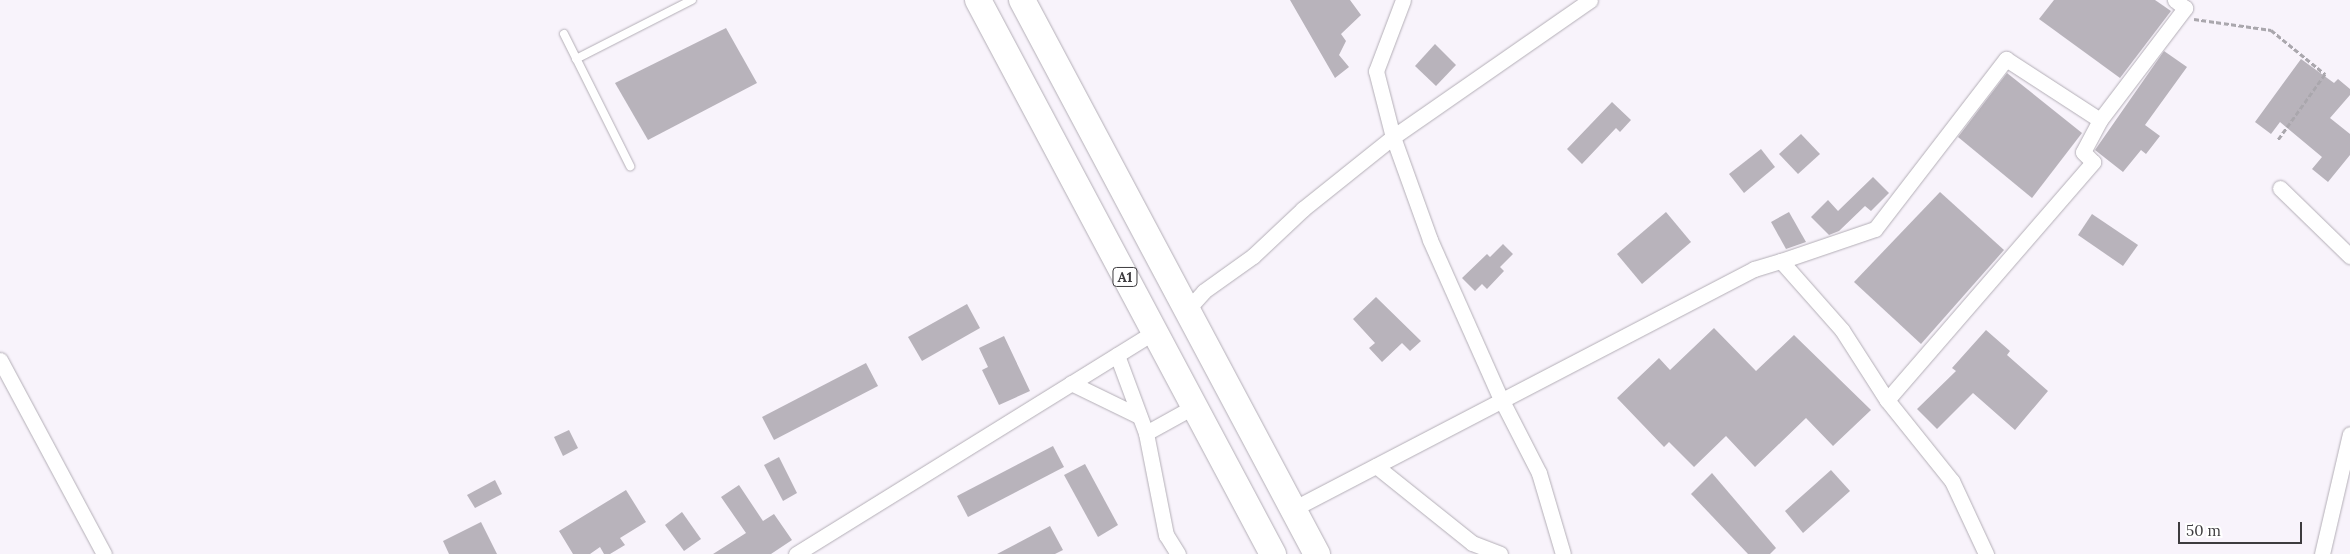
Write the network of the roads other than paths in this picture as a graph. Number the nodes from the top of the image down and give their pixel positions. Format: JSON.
{"nodes":[{"id":1,"x":692,"y":0,"type":"edge"},
{"id":2,"x":978,"y":0,"type":"edge"},
{"id":3,"x":1022,"y":0,"type":"edge"},
{"id":4,"x":1403,"y":0,"type":"edge"},
{"id":5,"x":1590,"y":0,"type":"edge"},
{"id":6,"x":2175,"y":0,"type":"edge"},
{"id":7,"x":564,"y":34,"type":"dead end"},
{"id":8,"x":576,"y":59,"type":"junction"},
{"id":9,"x":2100,"y":120,"type":"junction"},
{"id":10,"x":1393,"y":138,"type":"junction"},
{"id":11,"x":630,"y":166,"type":"dead end"},
{"id":12,"x":2280,"y":188,"type":"dead end"},
{"id":13,"x":2350,"y":256,"type":"edge"},
{"id":14,"x":1781,"y":261,"type":"junction"},
{"id":15,"x":1187,"y":310,"type":"junction"},
{"id":16,"x":1155,"y":331,"type":"junction"},
{"id":17,"x":1116,"y":355,"type":"junction"},
{"id":18,"x":0,"y":360,"type":"edge"},
{"id":19,"x":1071,"y":383,"type":"junction"},
{"id":20,"x":1234,"y":397,"type":"junction"},
{"id":21,"x":1887,"y":400,"type":"junction"},
{"id":22,"x":1502,"y":401,"type":"junction"},
{"id":23,"x":1198,"y":411,"type":"junction"},
{"id":24,"x":1139,"y":416,"type":"junction"},
{"id":25,"x":1146,"y":433,"type":"junction"},
{"id":26,"x":2350,"y":434,"type":"edge"},
{"id":27,"x":2347,"y":460,"type":"edge"},
{"id":28,"x":1376,"y":466,"type":"junction"},
{"id":29,"x":1293,"y":509,"type":"junction"},
{"id":30,"x":104,"y":554,"type":"edge"},
{"id":31,"x":796,"y":554,"type":"edge"},
{"id":32,"x":1178,"y":554,"type":"edge"},
{"id":33,"x":1273,"y":554,"type":"edge"},
{"id":34,"x":1316,"y":554,"type":"edge"},
{"id":35,"x":1500,"y":554,"type":"edge"},
{"id":36,"x":1563,"y":554,"type":"edge"},
{"id":37,"x":1986,"y":554,"type":"edge"},
{"id":38,"x":2322,"y":554,"type":"edge"}],
"edges":[{"from":1,"to":8,"type":"lane"},
{"from":2,"to":16,"type":"highway","number":"A1"},
{"from":3,"to":15,"type":"highway","number":"A1"},
{"from":4,"to":10,"type":"street"},
{"from":5,"to":10,"type":"street"},
{"from":6,"to":9,"type":"street"},
{"from":7,"to":8,"type":"lane"},
{"from":8,"to":11,"type":"lane"},
{"from":9,"to":14,"type":"street"},
{"from":9,"to":21,"type":"street"},
{"from":10,"to":15,"type":"street"},
{"from":10,"to":22,"type":"street"},
{"from":12,"to":13,"type":"street"},
{"from":14,"to":21,"type":"street"},
{"from":14,"to":22,"type":"street"},
{"from":15,"to":20,"type":"highway","number":"A1"},
{"from":16,"to":17,"type":"street"},
{"from":16,"to":23,"type":"highway","number":"A1"},
{"from":17,"to":19,"type":"street"},
{"from":17,"to":24,"type":"street"},
{"from":18,"to":30,"type":"street"},
{"from":19,"to":24,"type":"street"},
{"from":19,"to":31,"type":"street"},
{"from":20,"to":23,"type":"highway"},
{"from":20,"to":29,"type":"highway","number":"A1"},
{"from":21,"to":37,"type":"street"},
{"from":22,"to":28,"type":"street"},
{"from":22,"to":36,"type":"street"},
{"from":23,"to":25,"type":"street"},
{"from":23,"to":33,"type":"highway","number":"A1"},
{"from":24,"to":25,"type":"street"},
{"from":25,"to":32,"type":"street"},
{"from":26,"to":27,"type":"street"},
{"from":27,"to":38,"type":"street"},
{"from":28,"to":29,"type":"street"},
{"from":28,"to":35,"type":"street"},
{"from":29,"to":34,"type":"highway","number":"A1"}]}
